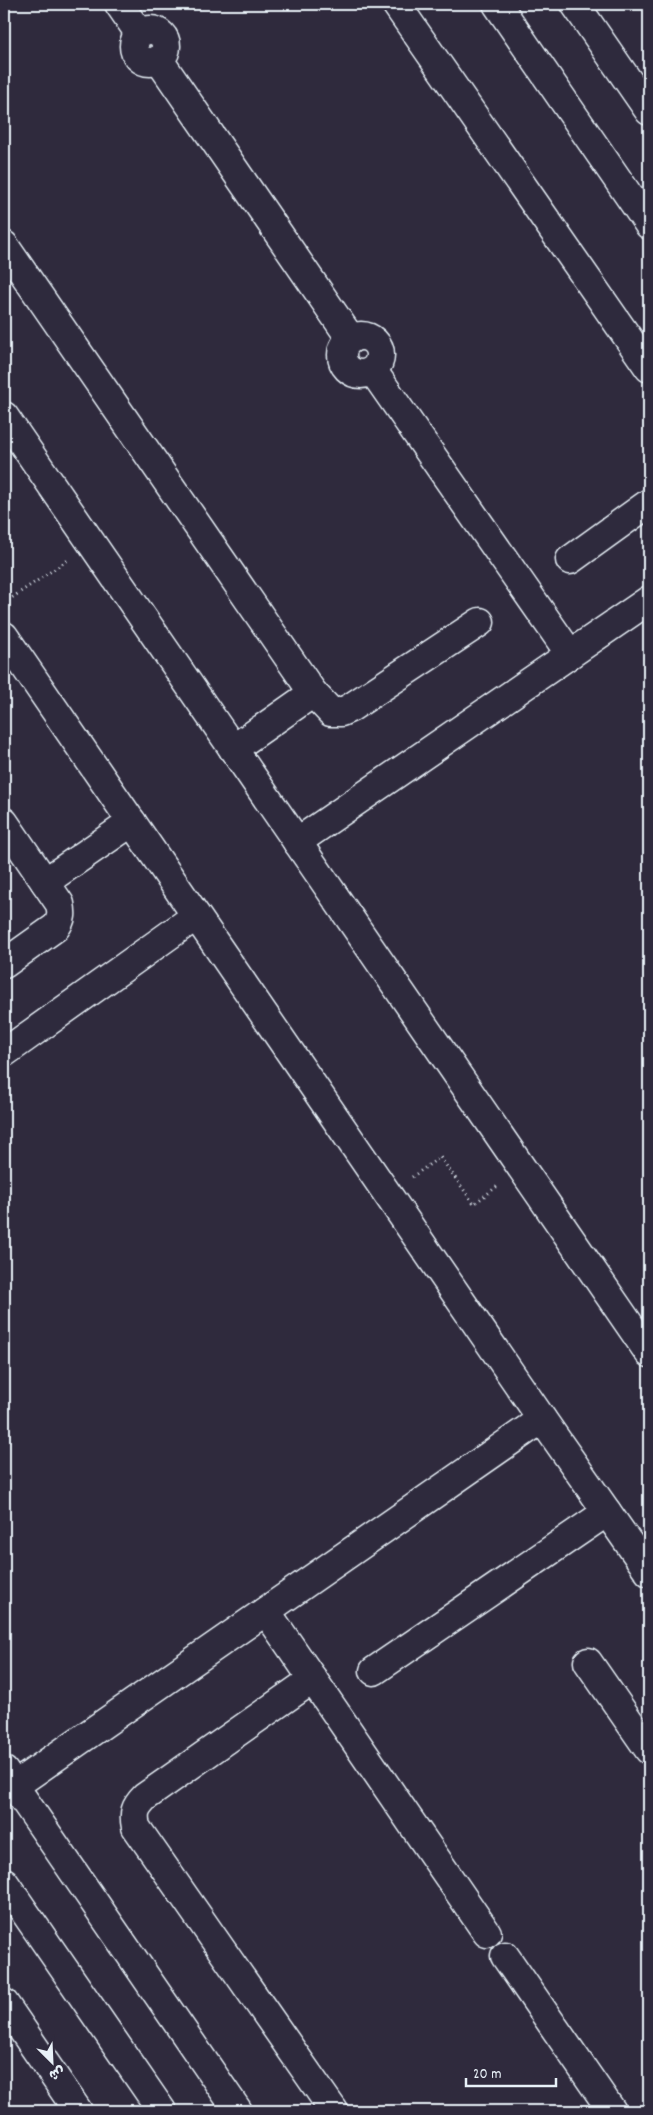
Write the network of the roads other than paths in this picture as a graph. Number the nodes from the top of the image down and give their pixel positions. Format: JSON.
{"nodes":[{"id":1,"x":119,"y":4,"type":"edge"},
{"id":2,"x":396,"y":4,"type":"edge"},
{"id":3,"x":497,"y":4,"type":"edge"},
{"id":4,"x":575,"y":4,"type":"edge"},
{"id":5,"x":649,"y":111,"type":"edge"},
{"id":6,"x":649,"y":226,"type":"edge"},
{"id":7,"x":4,"y":244,"type":"edge"},
{"id":8,"x":649,"y":368,"type":"edge"},
{"id":9,"x":4,"y":416,"type":"edge"},
{"id":10,"x":649,"y":503,"type":"edge"},
{"id":11,"x":570,"y":560,"type":"dead end"},
{"id":12,"x":649,"y":600,"type":"edge"},
{"id":13,"x":480,"y":622,"type":"dead end"},
{"id":14,"x":4,"y":636,"type":"edge"},
{"id":15,"x":570,"y":654,"type":"junction"},
{"id":16,"x":313,"y":692,"type":"junction"},
{"id":17,"x":233,"y":749,"type":"junction"},
{"id":18,"x":4,"y":822,"type":"edge"},
{"id":19,"x":132,"y":822,"type":"junction"},
{"id":20,"x":296,"y":842,"type":"junction"},
{"id":21,"x":45,"y":882,"type":"junction"},
{"id":22,"x":196,"y":916,"type":"junction"},
{"id":23,"x":4,"y":964,"type":"edge"},
{"id":24,"x":4,"y":1053,"type":"edge"},
{"id":25,"x":648,"y":1349,"type":"edge"},
{"id":26,"x":542,"y":1419,"type":"junction"},
{"id":27,"x":607,"y":1512,"type":"junction"},
{"id":28,"x":649,"y":1572,"type":"edge"},
{"id":29,"x":266,"y":1611,"type":"junction"},
{"id":30,"x":588,"y":1662,"type":"dead end"},
{"id":31,"x":374,"y":1671,"type":"dead end"},
{"id":32,"x":313,"y":1679,"type":"junction"},
{"id":33,"x":649,"y":1750,"type":"edge"},
{"id":34,"x":9,"y":1778,"type":"edge"},
{"id":35,"x":4,"y":1882,"type":"edge"},
{"id":36,"x":4,"y":2004,"type":"edge"},
{"id":37,"x":78,"y":2111,"type":"edge"},
{"id":38,"x":162,"y":2111,"type":"edge"},
{"id":39,"x":238,"y":2111,"type":"edge"},
{"id":40,"x":334,"y":2111,"type":"edge"},
{"id":41,"x":612,"y":2111,"type":"edge"}],
"edges":[{"from":1,"to":15,"type":"street"},
{"from":2,"to":8,"type":"street"},
{"from":3,"to":6,"type":"street"},
{"from":4,"to":5,"type":"street"},
{"from":7,"to":16,"type":"street"},
{"from":9,"to":17,"type":"street"},
{"from":10,"to":11,"type":"street"},
{"from":12,"to":15,"type":"street"},
{"from":13,"to":16,"type":"street"},
{"from":14,"to":19,"type":"street"},
{"from":15,"to":20,"type":"street"},
{"from":16,"to":17,"type":"street"},
{"from":17,"to":20,"type":"street"},
{"from":18,"to":21,"type":"street"},
{"from":19,"to":21,"type":"street"},
{"from":19,"to":22,"type":"street"},
{"from":20,"to":25,"type":"street"},
{"from":21,"to":23,"type":"street"},
{"from":22,"to":24,"type":"street"},
{"from":22,"to":26,"type":"street"},
{"from":26,"to":27,"type":"street"},
{"from":26,"to":29,"type":"street"},
{"from":27,"to":28,"type":"street"},
{"from":27,"to":31,"type":"street"},
{"from":29,"to":32,"type":"street"},
{"from":29,"to":34,"type":"street"},
{"from":30,"to":33,"type":"street"},
{"from":32,"to":40,"type":"street"},
{"from":32,"to":41,"type":"street"},
{"from":34,"to":39,"type":"street"},
{"from":35,"to":38,"type":"street"},
{"from":36,"to":37,"type":"street"}]}
